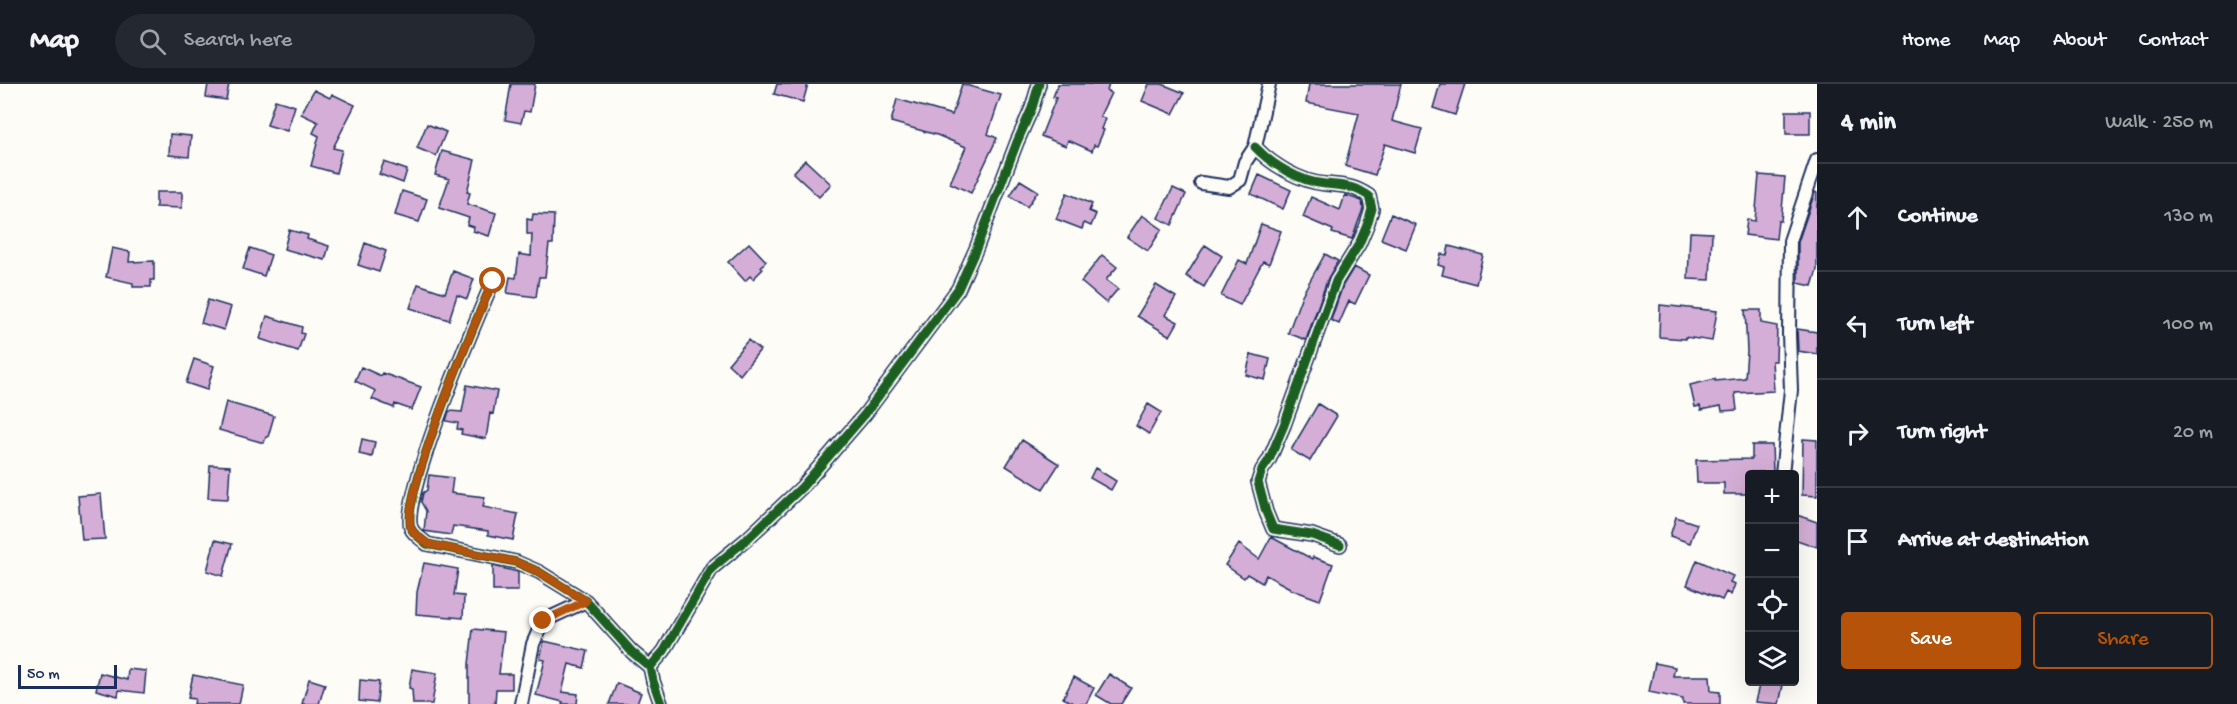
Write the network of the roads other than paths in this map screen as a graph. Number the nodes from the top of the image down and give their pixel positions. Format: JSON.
{"nodes":[{"id":1,"x":1039,"y":84,"type":"edge"},
{"id":2,"x":1269,"y":84,"type":"edge"},
{"id":3,"x":1255,"y":147,"type":"junction"},
{"id":4,"x":1817,"y":160,"type":"edge"},
{"id":5,"x":1201,"y":183,"type":"dead end"},
{"id":6,"x":493,"y":281,"type":"dead end"},
{"id":7,"x":1782,"y":470,"type":"edge"},
{"id":8,"x":1340,"y":545,"type":"dead end"},
{"id":9,"x":586,"y":601,"type":"junction"},
{"id":10,"x":650,"y":667,"type":"junction"},
{"id":11,"x":521,"y":704,"type":"edge"},
{"id":12,"x":661,"y":704,"type":"edge"}],
"edges":[{"from":1,"to":10,"type":"street"},
{"from":2,"to":3,"type":"street"},
{"from":3,"to":5,"type":"street"},
{"from":3,"to":8,"type":"street"},
{"from":4,"to":7,"type":"street"},
{"from":6,"to":9,"type":"street"},
{"from":9,"to":10,"type":"street"},
{"from":9,"to":11,"type":"street"},
{"from":10,"to":12,"type":"street"}]}
